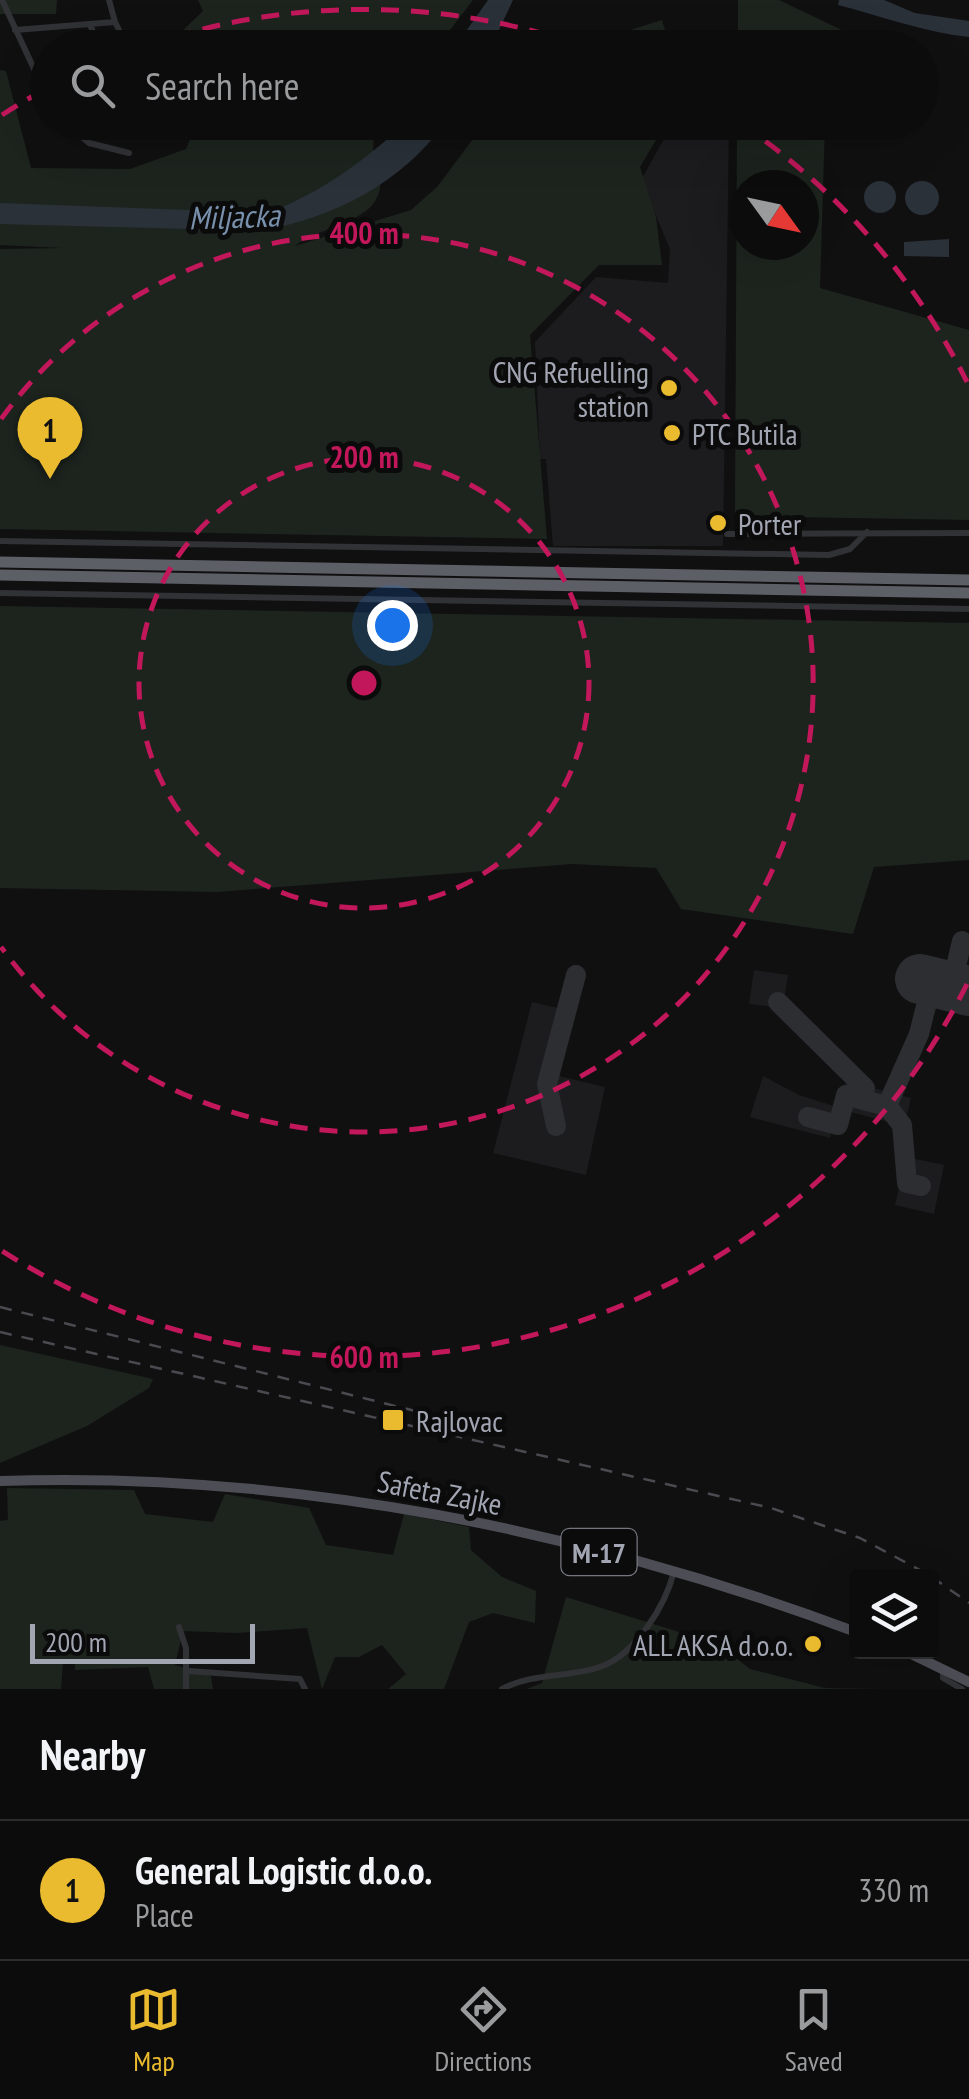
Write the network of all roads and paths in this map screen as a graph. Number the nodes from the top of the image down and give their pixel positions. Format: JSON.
{"nodes":[{"id":1,"x":2,"y":0,"type":"edge"},
{"id":2,"x":109,"y":0,"type":"edge"},
{"id":3,"x":115,"y":22,"type":"junction"},
{"id":4,"x":91,"y":27,"type":"junction"},
{"id":5,"x":15,"y":30,"type":"junction"},
{"id":6,"x":92,"y":30,"type":"edge"},
{"id":7,"x":119,"y":30,"type":"edge"},
{"id":8,"x":30,"y":62,"type":"edge"},
{"id":9,"x":88,"y":140,"type":"edge"},
{"id":10,"x":129,"y":154,"type":"dead end"},
{"id":11,"x":868,"y":532,"type":"junction"},
{"id":12,"x":969,"y":533,"type":"edge"},
{"id":13,"x":727,"y":534,"type":"dead end"},
{"id":14,"x":0,"y":542,"type":"edge"},
{"id":15,"x":0,"y":562,"type":"edge"},
{"id":16,"x":0,"y":575,"type":"edge"},
{"id":17,"x":969,"y":580,"type":"edge"},
{"id":18,"x":0,"y":593,"type":"edge"},
{"id":19,"x":969,"y":593,"type":"edge"},
{"id":20,"x":969,"y":609,"type":"edge"},
{"id":21,"x":0,"y":1481,"type":"edge"},
{"id":22,"x":674,"y":1570,"type":"junction"},
{"id":23,"x":179,"y":1627,"type":"dead end"},
{"id":24,"x":849,"y":1630,"type":"edge"},
{"id":25,"x":922,"y":1659,"type":"edge"},
{"id":26,"x":943,"y":1668,"type":"junction"},
{"id":27,"x":188,"y":1671,"type":"junction"},
{"id":28,"x":969,"y":1682,"type":"edge"},
{"id":29,"x":186,"y":1689,"type":"edge"},
{"id":30,"x":305,"y":1689,"type":"edge"},
{"id":31,"x":502,"y":1689,"type":"edge"},
{"id":32,"x":962,"y":1689,"type":"edge"}],
"edges":[{"from":1,"to":5,"type":"street"},
{"from":2,"to":3,"type":"street"},
{"from":3,"to":4,"type":"street"},
{"from":3,"to":7,"type":"street"},
{"from":4,"to":5,"type":"street"},
{"from":4,"to":6,"type":"street"},
{"from":5,"to":8,"type":"street"},
{"from":9,"to":10,"type":"street"},
{"from":11,"to":12,"type":"street"},
{"from":11,"to":13,"type":"street"},
{"from":11,"to":14,"type":"street"},
{"from":15,"to":17,"type":"highway"},
{"from":16,"to":19,"type":"highway"},
{"from":18,"to":20,"type":"street"},
{"from":21,"to":22,"type":"main road","name":"Safeta Zajke","number":"M-17"},
{"from":22,"to":24,"type":"main road","name":"Safeta Zajke","number":"M-17"},
{"from":22,"to":31,"type":"street"},
{"from":23,"to":27,"type":"street"},
{"from":25,"to":26,"type":"main road"},
{"from":26,"to":28,"type":"main road"},
{"from":26,"to":32,"type":"street"},
{"from":27,"to":29,"type":"street"},
{"from":27,"to":30,"type":"street"}]}
